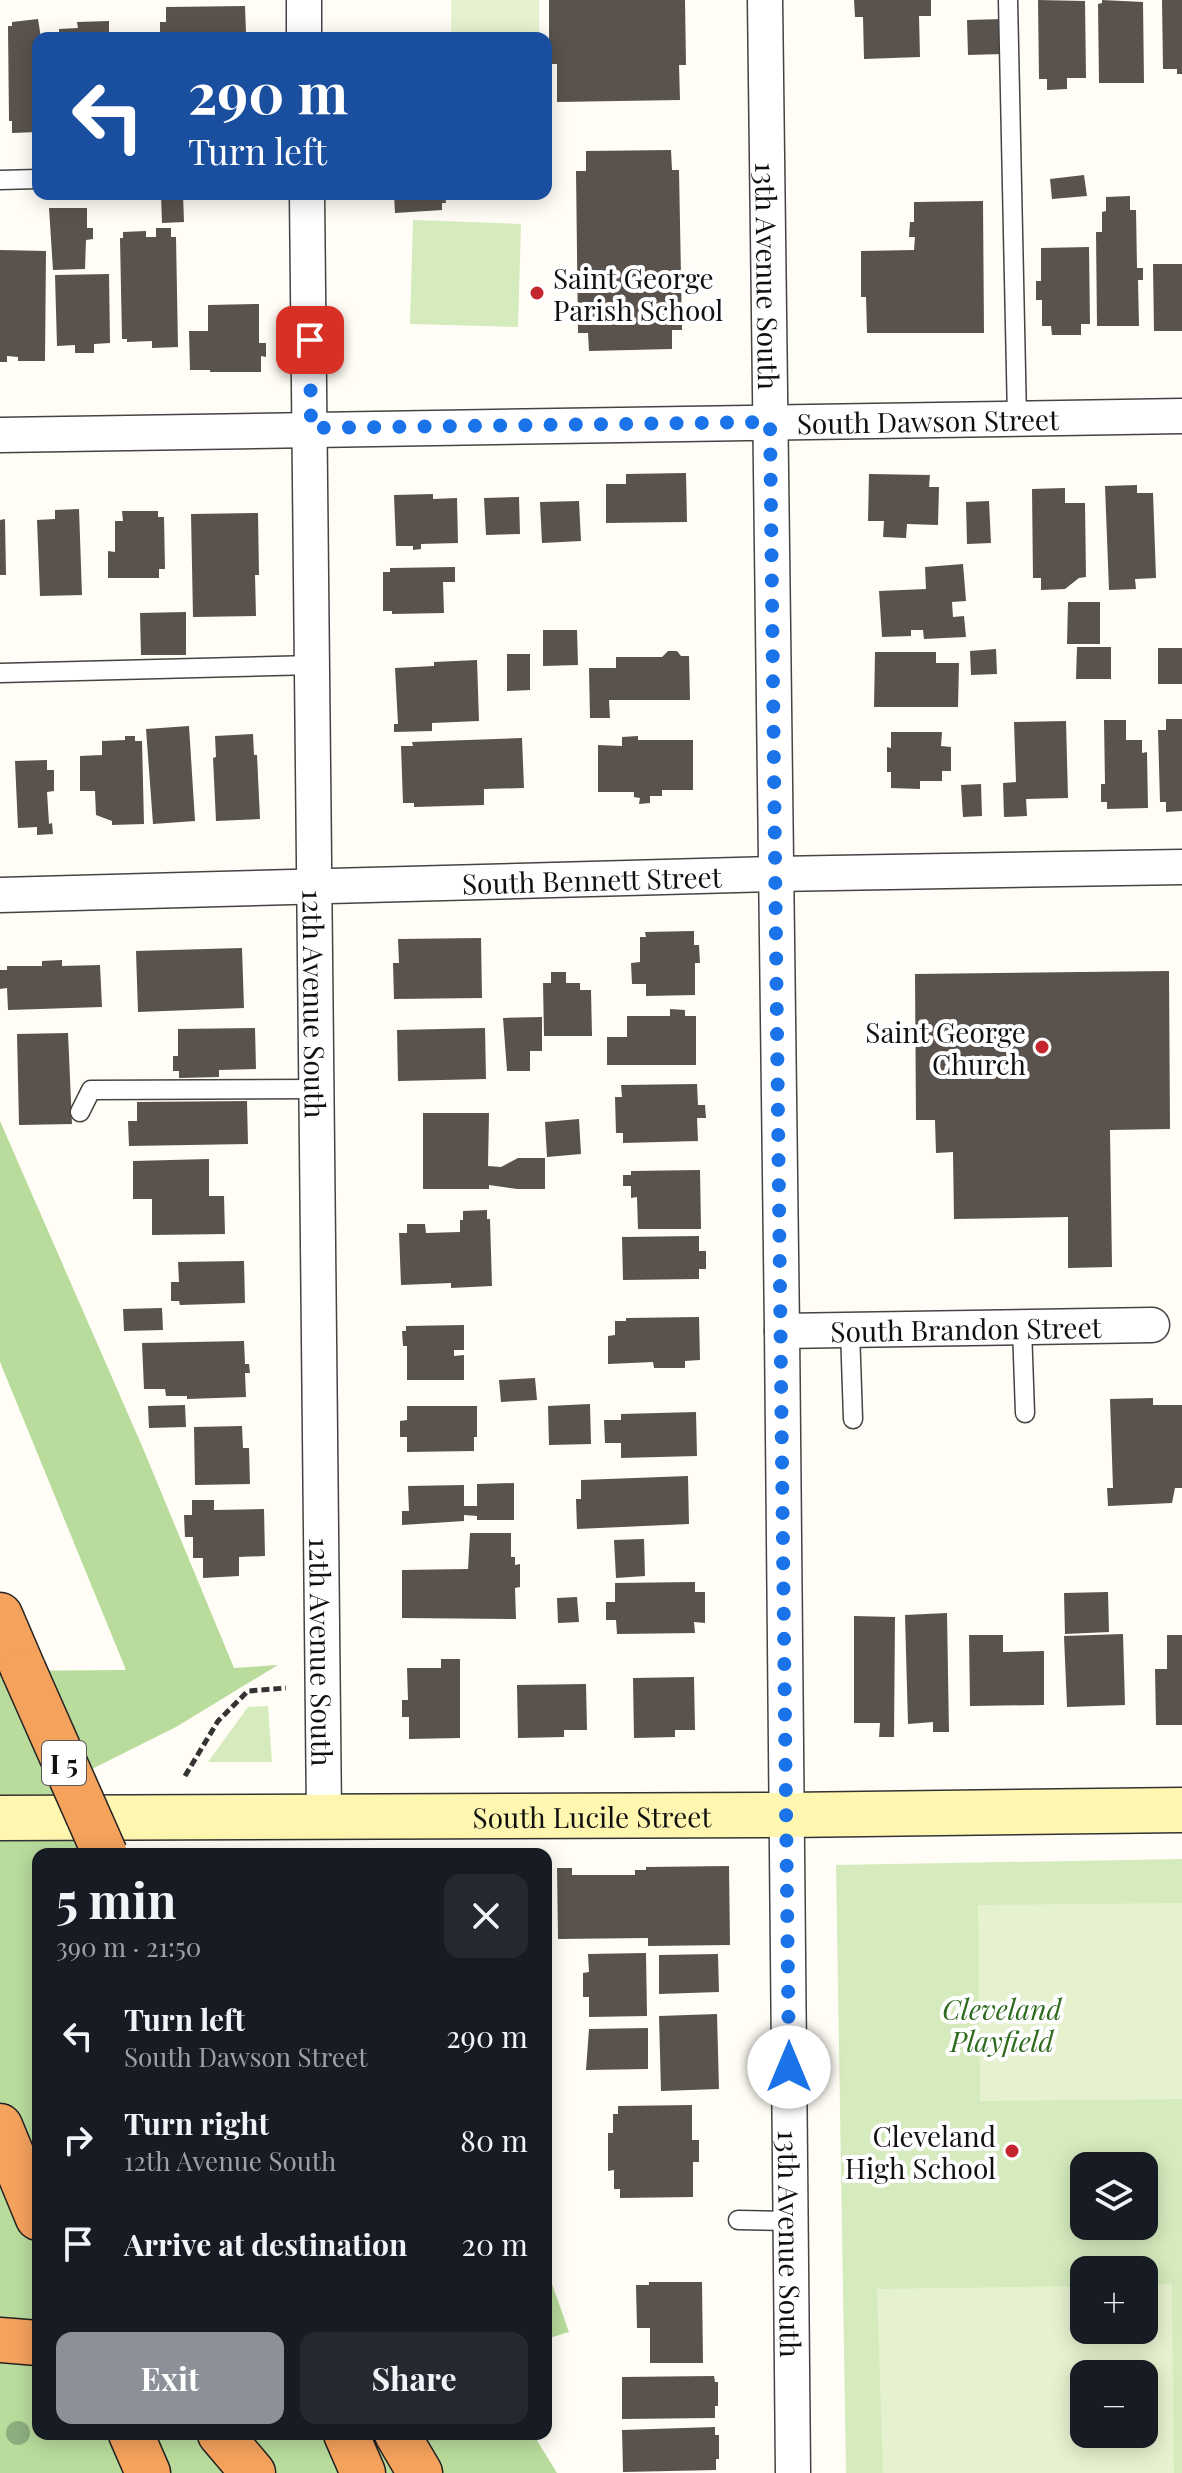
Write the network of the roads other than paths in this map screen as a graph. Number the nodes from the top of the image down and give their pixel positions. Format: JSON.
{"nodes":[{"id":1,"x":304,"y":0,"type":"edge"},
{"id":2,"x":765,"y":0,"type":"edge"},
{"id":3,"x":1008,"y":0,"type":"edge"},
{"id":4,"x":304,"y":32,"type":"edge"},
{"id":5,"x":32,"y":179,"type":"edge"},
{"id":6,"x":0,"y":180,"type":"edge"},
{"id":7,"x":307,"y":200,"type":"edge"},
{"id":8,"x":1182,"y":416,"type":"edge"},
{"id":9,"x":1017,"y":418,"type":"junction"},
{"id":10,"x":770,"y":422,"type":"junction"},
{"id":11,"x":311,"y":428,"type":"junction"},
{"id":12,"x":0,"y":435,"type":"edge"},
{"id":13,"x":314,"y":665,"type":"junction"},
{"id":14,"x":0,"y":673,"type":"edge"},
{"id":15,"x":1182,"y":867,"type":"edge"},
{"id":16,"x":775,"y":874,"type":"junction"},
{"id":17,"x":316,"y":886,"type":"junction"},
{"id":18,"x":0,"y":895,"type":"edge"},
{"id":19,"x":318,"y":1089,"type":"junction"},
{"id":20,"x":80,"y":1112,"type":"dead end"},
{"id":21,"x":1152,"y":1325,"type":"dead end"},
{"id":22,"x":1022,"y":1328,"type":"junction"},
{"id":23,"x":850,"y":1330,"type":"junction"},
{"id":24,"x":782,"y":1331,"type":"junction"},
{"id":25,"x":1025,"y":1413,"type":"dead end"},
{"id":26,"x":853,"y":1419,"type":"dead end"},
{"id":27,"x":0,"y":1615,"type":"edge"},
{"id":28,"x":1182,"y":1810,"type":"edge"},
{"id":29,"x":787,"y":1815,"type":"junction"},
{"id":30,"x":324,"y":1816,"type":"junction"},
{"id":31,"x":0,"y":1818,"type":"edge"},
{"id":32,"x":102,"y":1848,"type":"edge"},
{"id":33,"x":0,"y":2126,"type":"edge"},
{"id":34,"x":32,"y":2203,"type":"edge"},
{"id":35,"x":738,"y":2220,"type":"dead end"},
{"id":36,"x":790,"y":2221,"type":"junction"},
{"id":37,"x":0,"y":2340,"type":"edge"},
{"id":38,"x":32,"y":2343,"type":"edge"},
{"id":39,"x":134,"y":2440,"type":"edge"},
{"id":40,"x":225,"y":2440,"type":"edge"},
{"id":41,"x":349,"y":2440,"type":"edge"},
{"id":42,"x":401,"y":2440,"type":"edge"},
{"id":43,"x":148,"y":2473,"type":"edge"},
{"id":44,"x":253,"y":2473,"type":"edge"},
{"id":45,"x":363,"y":2473,"type":"edge"},
{"id":46,"x":420,"y":2473,"type":"edge"},
{"id":47,"x":793,"y":2473,"type":"edge"}],
"edges":[{"from":1,"to":4,"type":"street"},
{"from":2,"to":10,"type":"street","name":"13th Avenue South"},
{"from":3,"to":9,"type":"lane"},
{"from":5,"to":6,"type":"lane"},
{"from":7,"to":11,"type":"street","name":"12th Avenue South"},
{"from":8,"to":9,"type":"street","name":"South Dawson Street"},
{"from":9,"to":10,"type":"street","name":"South Dawson Street"},
{"from":10,"to":11,"type":"street","name":"South Dawson Street"},
{"from":10,"to":16,"type":"street","name":"13th Avenue South"},
{"from":11,"to":12,"type":"street","name":"South Dawson Street"},
{"from":11,"to":13,"type":"street","name":"12th Avenue South"},
{"from":13,"to":14,"type":"lane"},
{"from":13,"to":17,"type":"street","name":"12th Avenue South"},
{"from":15,"to":16,"type":"street","name":"South Bennett Street"},
{"from":16,"to":17,"type":"street","name":"South Bennett Street"},
{"from":16,"to":24,"type":"street","name":"13th Avenue South"},
{"from":17,"to":18,"type":"street","name":"South Bennett Street"},
{"from":17,"to":19,"type":"street","name":"12th Avenue South"},
{"from":19,"to":20,"type":"lane"},
{"from":19,"to":30,"type":"street","name":"12th Avenue South"},
{"from":21,"to":22,"type":"street","name":"South Brandon Street"},
{"from":22,"to":23,"type":"street","name":"South Brandon Street"},
{"from":22,"to":25,"type":"lane"},
{"from":23,"to":24,"type":"street","name":"South Brandon Street"},
{"from":23,"to":26,"type":"lane"},
{"from":24,"to":29,"type":"street","name":"13th Avenue South"},
{"from":27,"to":32,"type":"highway","number":"I 5","bridge":true},
{"from":28,"to":29,"type":"street","name":"South Lucile Street"},
{"from":29,"to":30,"type":"street","name":"South Lucile Street"},
{"from":29,"to":36,"type":"street","name":"13th Avenue South"},
{"from":30,"to":31,"type":"street","name":"South Lucile Street"},
{"from":33,"to":34,"type":"highway"},
{"from":35,"to":36,"type":"lane"},
{"from":36,"to":47,"type":"street","name":"13th Avenue South"},
{"from":37,"to":38,"type":"highway"},
{"from":39,"to":43,"type":"highway"},
{"from":40,"to":44,"type":"highway"},
{"from":41,"to":45,"type":"highway"},
{"from":42,"to":46,"type":"highway"}]}
